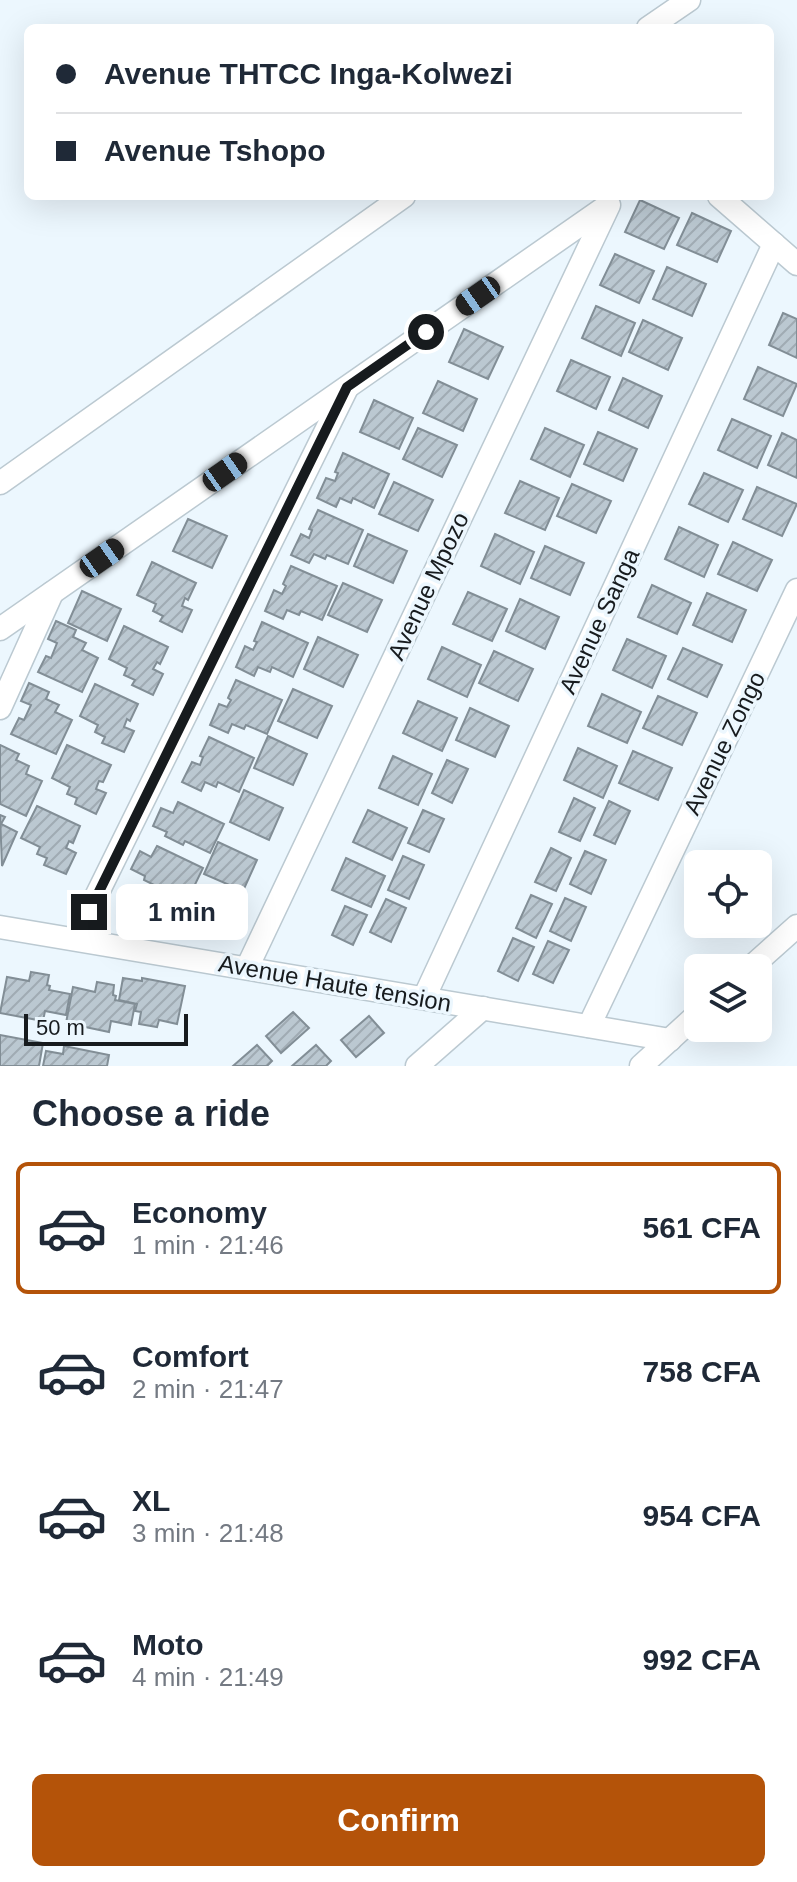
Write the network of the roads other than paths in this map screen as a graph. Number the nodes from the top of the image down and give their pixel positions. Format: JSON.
{"nodes":[{"id":1,"x":689,"y":0,"type":"edge"},
{"id":2,"x":654,"y":24,"type":"edge"},
{"id":3,"x":398,"y":200,"type":"edge"},
{"id":4,"x":615,"y":200,"type":"edge"},
{"id":5,"x":724,"y":200,"type":"edge"},
{"id":6,"x":774,"y":244,"type":"junction"},
{"id":7,"x":797,"y":264,"type":"edge"},
{"id":8,"x":347,"y":387,"type":"junction"},
{"id":9,"x":0,"y":483,"type":"edge"},
{"id":10,"x":797,"y":590,"type":"edge"},
{"id":11,"x":53,"y":592,"type":"junction"},
{"id":12,"x":0,"y":629,"type":"edge"},
{"id":13,"x":0,"y":708,"type":"edge"},
{"id":14,"x":797,"y":926,"type":"edge"},
{"id":15,"x":0,"y":927,"type":"edge"},
{"id":16,"x":75,"y":939,"type":"junction"},
{"id":17,"x":766,"y":954,"type":"edge"},
{"id":18,"x":247,"y":968,"type":"junction"},
{"id":19,"x":424,"y":998,"type":"junction"},
{"id":20,"x":483,"y":1008,"type":"junction"},
{"id":21,"x":589,"y":1026,"type":"junction"},
{"id":22,"x":684,"y":1027,"type":"edge"},
{"id":23,"x":670,"y":1040,"type":"junction"},
{"id":24,"x":417,"y":1066,"type":"edge"},
{"id":25,"x":641,"y":1066,"type":"edge"}],
"edges":[{"from":1,"to":2,"type":"lane"},
{"from":3,"to":9,"type":"lane"},
{"from":4,"to":8,"type":"lane"},
{"from":4,"to":18,"type":"lane","name":"Avenue Mpozo"},
{"from":5,"to":6,"type":"lane"},
{"from":6,"to":7,"type":"lane"},
{"from":6,"to":19,"type":"lane","name":"Avenue Sanga"},
{"from":8,"to":11,"type":"lane"},
{"from":8,"to":16,"type":"lane"},
{"from":10,"to":21,"type":"lane","name":"Avenue Zongo"},
{"from":11,"to":12,"type":"lane"},
{"from":11,"to":13,"type":"lane"},
{"from":14,"to":17,"type":"lane"},
{"from":15,"to":16,"type":"lane","name":"Avenue Haute tension"},
{"from":16,"to":18,"type":"lane","name":"Avenue Haute tension"},
{"from":18,"to":19,"type":"lane","name":"Avenue Haute tension"},
{"from":19,"to":20,"type":"lane","name":"Avenue Haute tension"},
{"from":20,"to":21,"type":"lane","name":"Avenue Haute tension"},
{"from":20,"to":24,"type":"lane"},
{"from":21,"to":23,"type":"lane","name":"Avenue Haute tension"},
{"from":22,"to":23,"type":"lane"},
{"from":23,"to":25,"type":"lane"}]}
